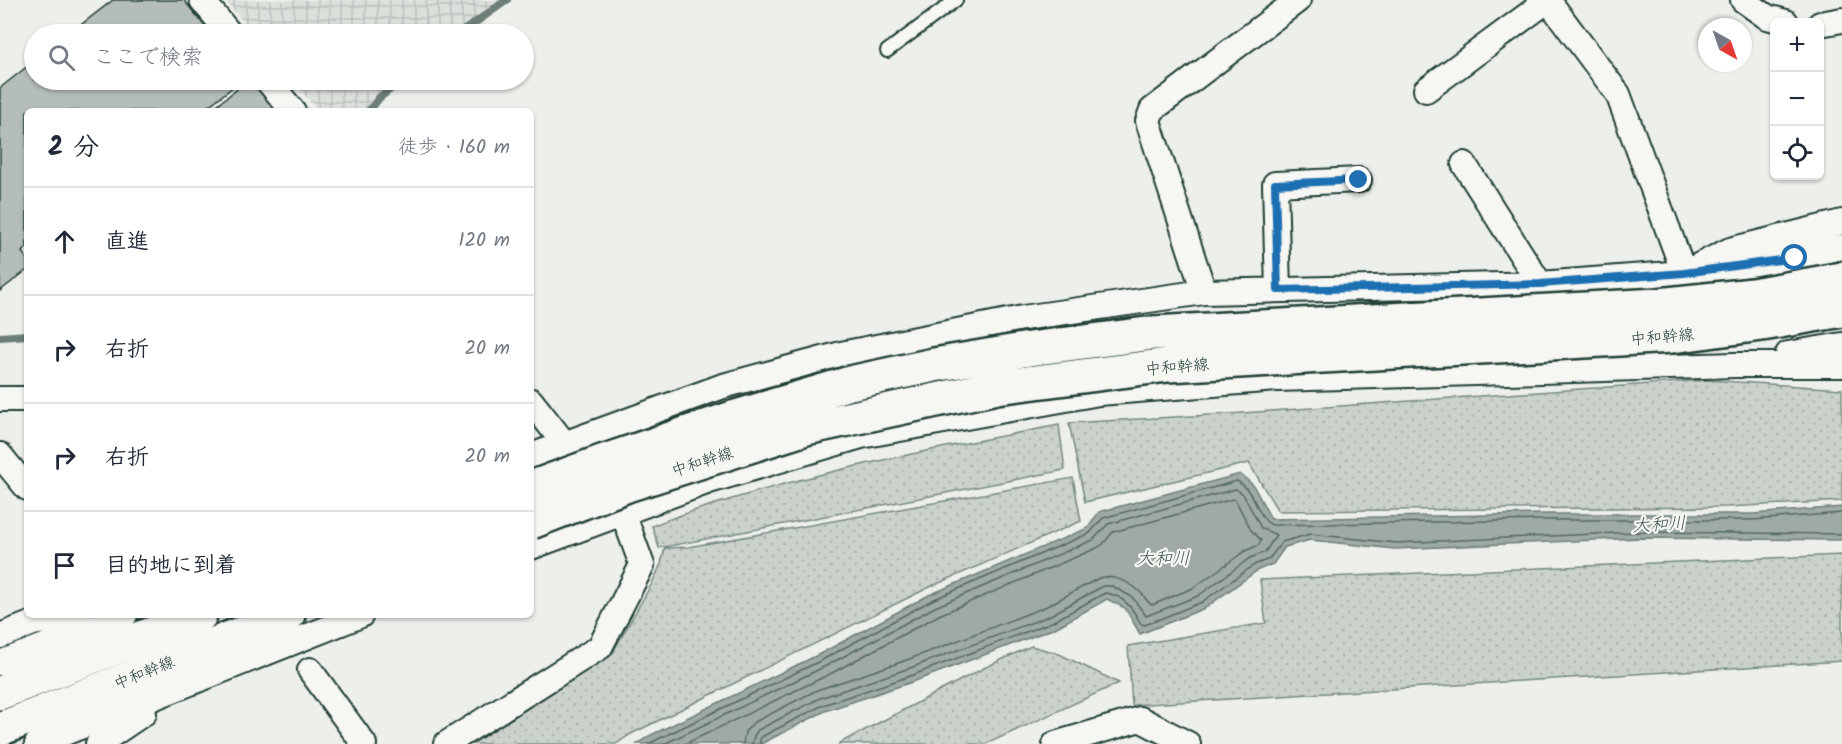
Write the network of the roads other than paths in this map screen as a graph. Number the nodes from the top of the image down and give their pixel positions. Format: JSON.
{"nodes":[{"id":1,"x":202,"y":0,"type":"edge"},
{"id":2,"x":956,"y":0,"type":"edge"},
{"id":3,"x":1298,"y":0,"type":"edge"},
{"id":4,"x":1548,"y":0,"type":"edge"},
{"id":5,"x":1743,"y":0,"type":"edge"},
{"id":6,"x":1271,"y":8,"type":"edge"},
{"id":7,"x":1771,"y":18,"type":"edge"},
{"id":8,"x":1842,"y":20,"type":"edge"},
{"id":9,"x":1824,"y":23,"type":"edge"},
{"id":10,"x":222,"y":24,"type":"edge"},
{"id":11,"x":887,"y":51,"type":"dead end"},
{"id":12,"x":275,"y":90,"type":"edge"},
{"id":13,"x":1426,"y":90,"type":"dead end"},
{"id":14,"x":290,"y":108,"type":"edge"},
{"id":15,"x":1464,"y":164,"type":"dead end"},
{"id":16,"x":1359,"y":180,"type":"dead end"},
{"id":17,"x":1842,"y":222,"type":"edge"},
{"id":18,"x":1842,"y":247,"type":"edge"},
{"id":19,"x":1684,"y":273,"type":"junction"},
{"id":20,"x":1842,"y":279,"type":"edge"},
{"id":21,"x":1540,"y":284,"type":"junction"},
{"id":22,"x":1278,"y":290,"type":"junction"},
{"id":23,"x":1204,"y":292,"type":"junction"},
{"id":24,"x":1842,"y":310,"type":"edge"},
{"id":25,"x":1842,"y":345,"type":"edge"},
{"id":26,"x":1734,"y":364,"type":"junction"},
{"id":27,"x":1842,"y":365,"type":"edge"},
{"id":28,"x":0,"y":399,"type":"edge"},
{"id":29,"x":24,"y":399,"type":"edge"},
{"id":30,"x":535,"y":413,"type":"edge"},
{"id":31,"x":564,"y":443,"type":"junction"},
{"id":32,"x":0,"y":455,"type":"edge"},
{"id":33,"x":534,"y":455,"type":"edge"},
{"id":34,"x":24,"y":484,"type":"edge"},
{"id":35,"x":534,"y":487,"type":"edge"},
{"id":36,"x":623,"y":513,"type":"junction"},
{"id":37,"x":534,"y":521,"type":"edge"},
{"id":38,"x":534,"y":546,"type":"edge"},
{"id":39,"x":62,"y":618,"type":"edge"},
{"id":40,"x":117,"y":618,"type":"edge"},
{"id":41,"x":192,"y":618,"type":"edge"},
{"id":42,"x":280,"y":618,"type":"edge"},
{"id":43,"x":354,"y":618,"type":"edge"},
{"id":44,"x":0,"y":636,"type":"edge"},
{"id":45,"x":0,"y":663,"type":"edge"},
{"id":46,"x":310,"y":670,"type":"dead end"},
{"id":47,"x":180,"y":688,"type":"junction"},
{"id":48,"x":0,"y":693,"type":"edge"},
{"id":49,"x":0,"y":729,"type":"edge"},
{"id":50,"x":37,"y":744,"type":"edge"},
{"id":51,"x":98,"y":744,"type":"edge"},
{"id":52,"x":364,"y":744,"type":"edge"},
{"id":53,"x":446,"y":744,"type":"edge"},
{"id":54,"x":1055,"y":744,"type":"edge"},
{"id":55,"x":1188,"y":744,"type":"edge"}],
"edges":[{"from":1,"to":10,"type":"street"},
{"from":2,"to":11,"type":"lane"},
{"from":3,"to":6,"type":"street"},
{"from":4,"to":13,"type":"street"},
{"from":4,"to":19,"type":"street"},
{"from":5,"to":7,"type":"street"},
{"from":6,"to":23,"type":"street"},
{"from":8,"to":9,"type":"street"},
{"from":12,"to":14,"type":"street"},
{"from":15,"to":21,"type":"street"},
{"from":16,"to":22,"type":"street"},
{"from":17,"to":19,"type":"street"},
{"from":18,"to":19,"type":"street"},
{"from":19,"to":21,"type":"street"},
{"from":20,"to":35,"type":"main road","name":"中和幹線","bridge":true},
{"from":21,"to":22,"type":"street"},
{"from":22,"to":23,"type":"street"},
{"from":23,"to":31,"type":"street"},
{"from":24,"to":37,"type":"main road","name":"中和幹線","bridge":true},
{"from":25,"to":26,"type":"street"},
{"from":26,"to":27,"type":"street"},
{"from":26,"to":36,"type":"street"},
{"from":28,"to":29,"type":"street"},
{"from":30,"to":31,"type":"street"},
{"from":31,"to":33,"type":"street"},
{"from":32,"to":34,"type":"street"},
{"from":36,"to":38,"type":"street"},
{"from":36,"to":53,"type":"street"},
{"from":39,"to":44,"type":"street"},
{"from":40,"to":45,"type":"street"},
{"from":41,"to":48,"type":"main road","name":"中和幹線"},
{"from":42,"to":49,"type":"main road","name":"中和幹線"},
{"from":43,"to":47,"type":"street"},
{"from":46,"to":52,"type":"street"},
{"from":47,"to":50,"type":"street"},
{"from":47,"to":51,"type":"street"},
{"from":54,"to":55,"type":"street"}]}
